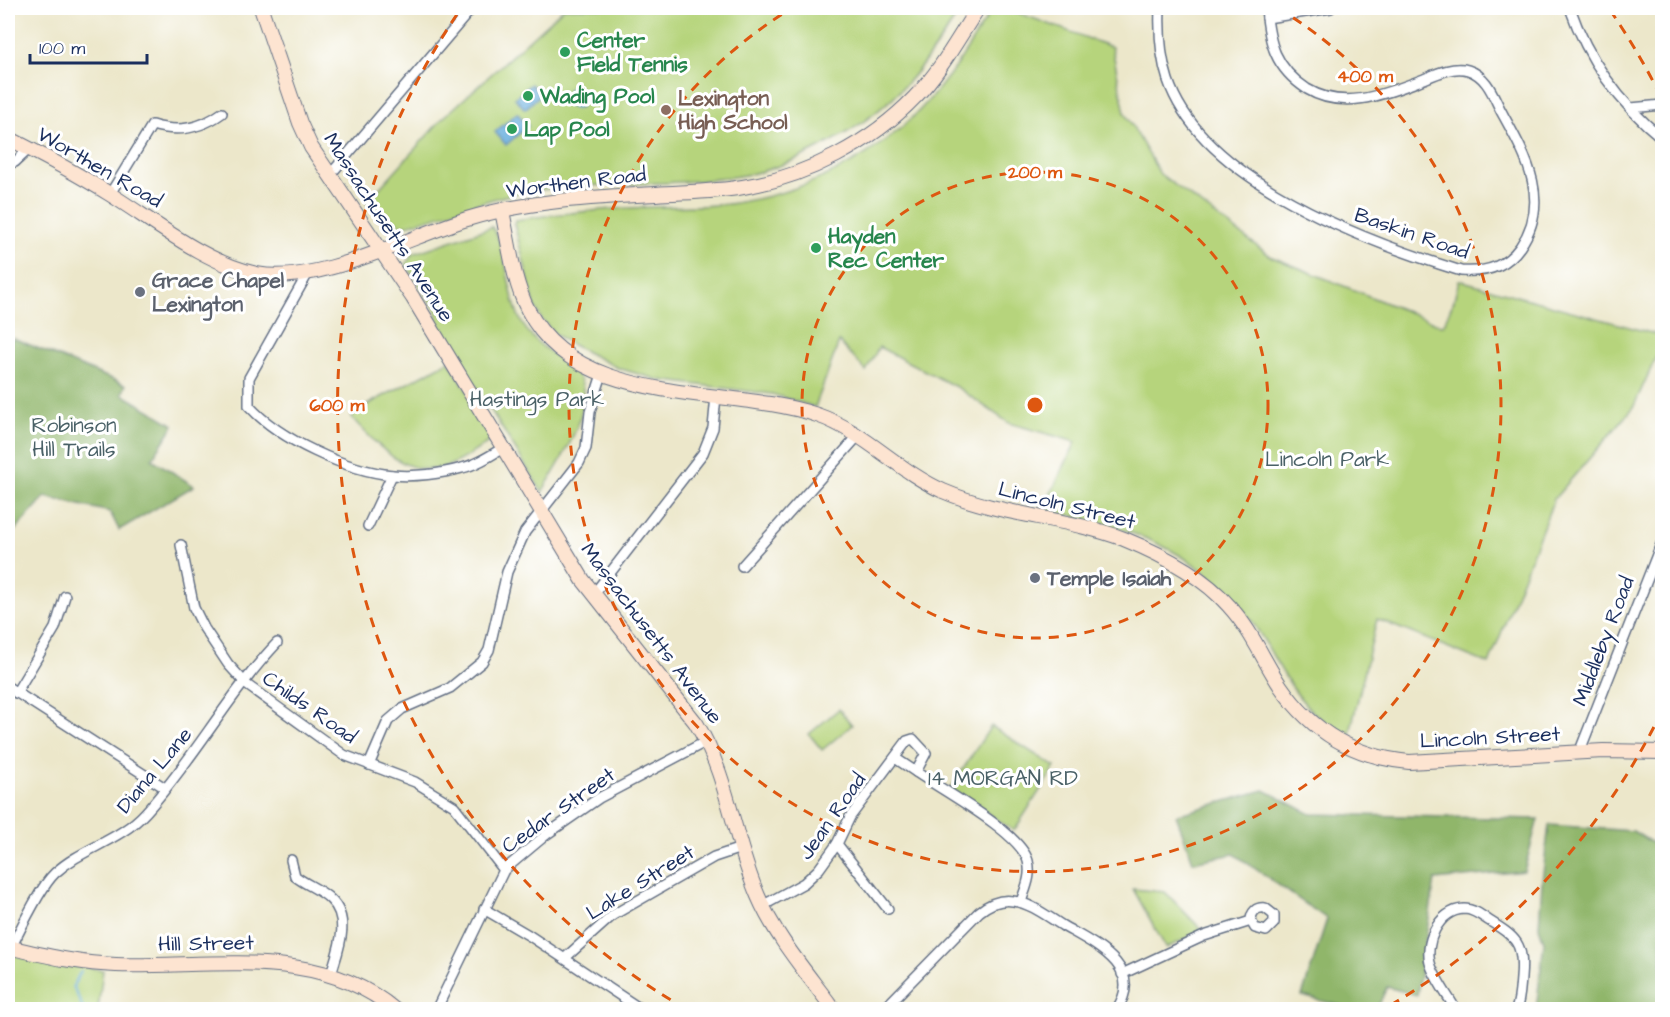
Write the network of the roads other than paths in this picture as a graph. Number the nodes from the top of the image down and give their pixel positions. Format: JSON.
{"nodes":[{"id":1,"x":261,"y":8,"type":"edge"},
{"id":2,"x":472,"y":8,"type":"edge"},
{"id":3,"x":978,"y":8,"type":"edge"},
{"id":4,"x":1160,"y":8,"type":"edge"},
{"id":5,"x":1331,"y":8,"type":"edge"},
{"id":6,"x":1570,"y":8,"type":"edge"},
{"id":7,"x":1266,"y":13,"type":"edge"},
{"id":8,"x":1662,"y":105,"type":"edge"},
{"id":9,"x":1630,"y":108,"type":"junction"},
{"id":10,"x":222,"y":113,"type":"dead end"},
{"id":11,"x":8,"y":138,"type":"edge"},
{"id":12,"x":1662,"y":138,"type":"edge"},
{"id":13,"x":29,"y":149,"type":"junction"},
{"id":14,"x":8,"y":163,"type":"edge"},
{"id":15,"x":330,"y":175,"type":"junction"},
{"id":16,"x":110,"y":194,"type":"junction"},
{"id":17,"x":502,"y":212,"type":"junction"},
{"id":18,"x":380,"y":250,"type":"junction"},
{"id":19,"x":308,"y":273,"type":"junction"},
{"id":20,"x":602,"y":374,"type":"junction"},
{"id":21,"x":716,"y":396,"type":"junction"},
{"id":22,"x":858,"y":436,"type":"junction"},
{"id":23,"x":503,"y":448,"type":"junction"},
{"id":24,"x":392,"y":475,"type":"junction"},
{"id":25,"x":542,"y":512,"type":"junction"},
{"id":26,"x":368,"y":526,"type":"dead end"},
{"id":27,"x":1662,"y":542,"type":"edge"},
{"id":28,"x":181,"y":545,"type":"dead end"},
{"id":29,"x":742,"y":566,"type":"dead end"},
{"id":30,"x":593,"y":595,"type":"junction"},
{"id":31,"x":66,"y":596,"type":"dead end"},
{"id":32,"x":277,"y":643,"type":"dead end"},
{"id":33,"x":244,"y":682,"type":"junction"},
{"id":34,"x":12,"y":690,"type":"edge"},
{"id":35,"x":707,"y":741,"type":"junction"},
{"id":36,"x":1662,"y":752,"type":"edge"},
{"id":37,"x":1579,"y":753,"type":"junction"},
{"id":38,"x":895,"y":758,"type":"junction"},
{"id":39,"x":369,"y":765,"type":"junction"},
{"id":40,"x":916,"y":772,"type":"junction"},
{"id":41,"x":165,"y":788,"type":"junction"},
{"id":42,"x":837,"y":844,"type":"junction"},
{"id":43,"x":741,"y":848,"type":"junction"},
{"id":44,"x":291,"y":860,"type":"dead end"},
{"id":45,"x":504,"y":870,"type":"junction"},
{"id":46,"x":1021,"y":902,"type":"junction"},
{"id":47,"x":762,"y":906,"type":"junction"},
{"id":48,"x":484,"y":909,"type":"junction"},
{"id":49,"x":888,"y":909,"type":"dead end"},
{"id":50,"x":1251,"y":921,"type":"dead end"},
{"id":51,"x":10,"y":947,"type":"edge"},
{"id":52,"x":565,"y":958,"type":"junction"},
{"id":53,"x":331,"y":974,"type":"junction"},
{"id":54,"x":1122,"y":974,"type":"junction"},
{"id":55,"x":395,"y":1010,"type":"edge"},
{"id":56,"x":436,"y":1010,"type":"edge"},
{"id":57,"x":642,"y":1010,"type":"edge"},
{"id":58,"x":834,"y":1010,"type":"edge"},
{"id":59,"x":883,"y":1010,"type":"edge"},
{"id":60,"x":1116,"y":1010,"type":"edge"},
{"id":61,"x":1456,"y":1010,"type":"edge"},
{"id":62,"x":1516,"y":1010,"type":"edge"}],
"edges":[{"from":1,"to":15,"type":"main road","name":"Massachusetts Avenue"},
{"from":2,"to":15,"type":"street"},
{"from":3,"to":17,"type":"main road","name":"Worthen Road"},
{"from":4,"to":7,"type":"street","name":"Baskin Road"},
{"from":5,"to":7,"type":"street"},
{"from":6,"to":9,"type":"street"},
{"from":8,"to":9,"type":"street"},
{"from":9,"to":12,"type":"street"},
{"from":10,"to":16,"type":"street"},
{"from":11,"to":13,"type":"main road","name":"Worthen Road"},
{"from":13,"to":14,"type":"street"},
{"from":13,"to":16,"type":"main road","name":"Worthen Road"},
{"from":15,"to":18,"type":"main road","name":"Massachusetts Avenue"},
{"from":16,"to":19,"type":"main road","name":"Worthen Road"},
{"from":17,"to":18,"type":"main road","name":"Worthen Road"},
{"from":17,"to":20,"type":"main road","name":"Lincoln Street"},
{"from":18,"to":19,"type":"main road","name":"Worthen Road"},
{"from":18,"to":23,"type":"main road","name":"Massachusetts Avenue"},
{"from":19,"to":24,"type":"street"},
{"from":20,"to":21,"type":"main road","name":"Lincoln Street"},
{"from":20,"to":25,"type":"street"},
{"from":21,"to":22,"type":"main road","name":"Lincoln Street"},
{"from":21,"to":30,"type":"street"},
{"from":22,"to":29,"type":"street"},
{"from":22,"to":37,"type":"main road","name":"Lincoln Street"},
{"from":23,"to":24,"type":"street"},
{"from":23,"to":25,"type":"main road","name":"Massachusetts Avenue"},
{"from":24,"to":26,"type":"street"},
{"from":25,"to":30,"type":"main road","name":"Massachusetts Avenue"},
{"from":25,"to":39,"type":"street"},
{"from":27,"to":37,"type":"street","name":"Middleby Road"},
{"from":28,"to":33,"type":"street","name":"Childs Road"},
{"from":30,"to":35,"type":"main road","name":"Massachusetts Avenue"},
{"from":31,"to":34,"type":"street"},
{"from":32,"to":33,"type":"street","name":"Diana Lane"},
{"from":33,"to":39,"type":"street","name":"Childs Road"},
{"from":33,"to":41,"type":"street","name":"Diana Lane"},
{"from":34,"to":41,"type":"street"},
{"from":35,"to":43,"type":"main road","name":"Massachusetts Avenue"},
{"from":35,"to":45,"type":"street","name":"Cedar Street"},
{"from":36,"to":37,"type":"main road","name":"Lincoln Street"},
{"from":38,"to":40,"type":"street"},
{"from":38,"to":40,"type":"street","name":"Jean Road"},
{"from":38,"to":42,"type":"street","name":"Jean Road"},
{"from":39,"to":45,"type":"street","name":"Childs Road"},
{"from":40,"to":46,"type":"street"},
{"from":41,"to":51,"type":"street","name":"Diana Lane"},
{"from":42,"to":47,"type":"street","name":"Jean Road"},
{"from":42,"to":49,"type":"street"},
{"from":43,"to":47,"type":"main road","name":"Massachusetts Avenue"},
{"from":43,"to":52,"type":"street","name":"Lake Street"},
{"from":44,"to":53,"type":"street"},
{"from":45,"to":48,"type":"street","name":"Cedar Street"},
{"from":46,"to":54,"type":"street"},
{"from":46,"to":59,"type":"street"},
{"from":47,"to":58,"type":"main road","name":"Massachusetts Avenue"},
{"from":48,"to":52,"type":"street"},
{"from":48,"to":56,"type":"street","name":"Cedar Street"},
{"from":50,"to":54,"type":"street"},
{"from":51,"to":53,"type":"main road","name":"Hill Street"},
{"from":52,"to":57,"type":"street"},
{"from":53,"to":55,"type":"main road","name":"Hill Street"},
{"from":54,"to":60,"type":"street"},
{"from":61,"to":62,"type":"street"}]}
